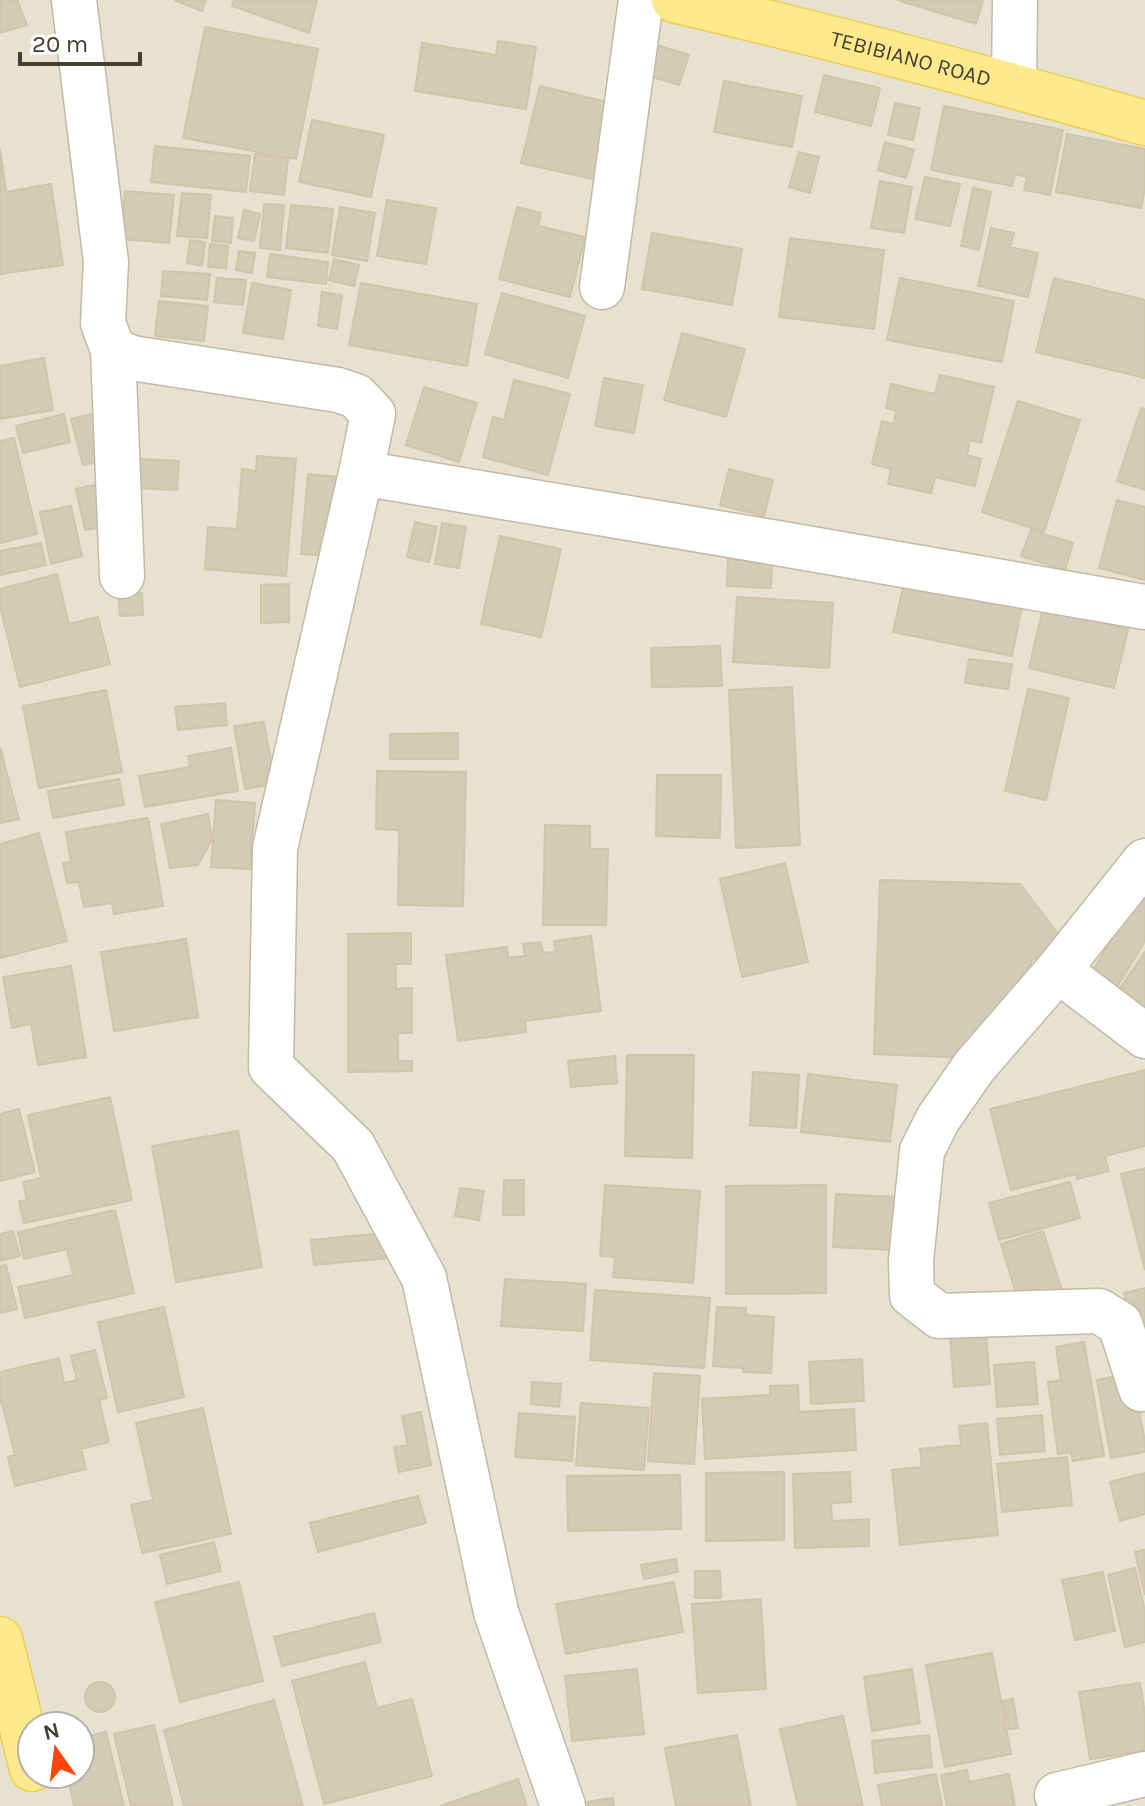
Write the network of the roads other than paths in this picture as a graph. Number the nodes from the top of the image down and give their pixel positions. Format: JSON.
{"nodes":[{"id":1,"x":74,"y":0,"type":"edge"},
{"id":2,"x":641,"y":0,"type":"edge"},
{"id":3,"x":674,"y":0,"type":"edge"},
{"id":4,"x":1015,"y":0,"type":"edge"},
{"id":5,"x":766,"y":11,"type":"edge"},
{"id":6,"x":1014,"y":85,"type":"junction"},
{"id":7,"x":1145,"y":123,"type":"edge"},
{"id":8,"x":602,"y":287,"type":"dead end"},
{"id":9,"x":113,"y":350,"type":"junction"},
{"id":10,"x":361,"y":473,"type":"junction"},
{"id":11,"x":122,"y":576,"type":"dead end"},
{"id":12,"x":1145,"y":607,"type":"edge"},
{"id":13,"x":1145,"y":861,"type":"edge"},
{"id":14,"x":1058,"y":970,"type":"junction"},
{"id":15,"x":1145,"y":1036,"type":"edge"},
{"id":16,"x":1141,"y":1389,"type":"dead end"},
{"id":17,"x":0,"y":1639,"type":"edge"},
{"id":18,"x":18,"y":1710,"type":"edge"},
{"id":19,"x":1145,"y":1774,"type":"edge"},
{"id":20,"x":1057,"y":1795,"type":"dead end"},
{"id":21,"x":563,"y":1806,"type":"edge"}],
"edges":[{"from":1,"to":9,"type":"street"},
{"from":2,"to":8,"type":"street"},
{"from":3,"to":5,"type":"main road","name":"TEBIBIANO ROAD"},
{"from":4,"to":6,"type":"street"},
{"from":5,"to":6,"type":"main road","name":"TEBIBIANO ROAD"},
{"from":6,"to":7,"type":"main road","name":"TEBIBIANO ROAD"},
{"from":9,"to":10,"type":"street"},
{"from":9,"to":11,"type":"street"},
{"from":10,"to":12,"type":"street"},
{"from":10,"to":21,"type":"street"},
{"from":13,"to":14,"type":"street"},
{"from":14,"to":15,"type":"street"},
{"from":14,"to":16,"type":"street"},
{"from":17,"to":18,"type":"main road"},
{"from":19,"to":20,"type":"street"}]}
